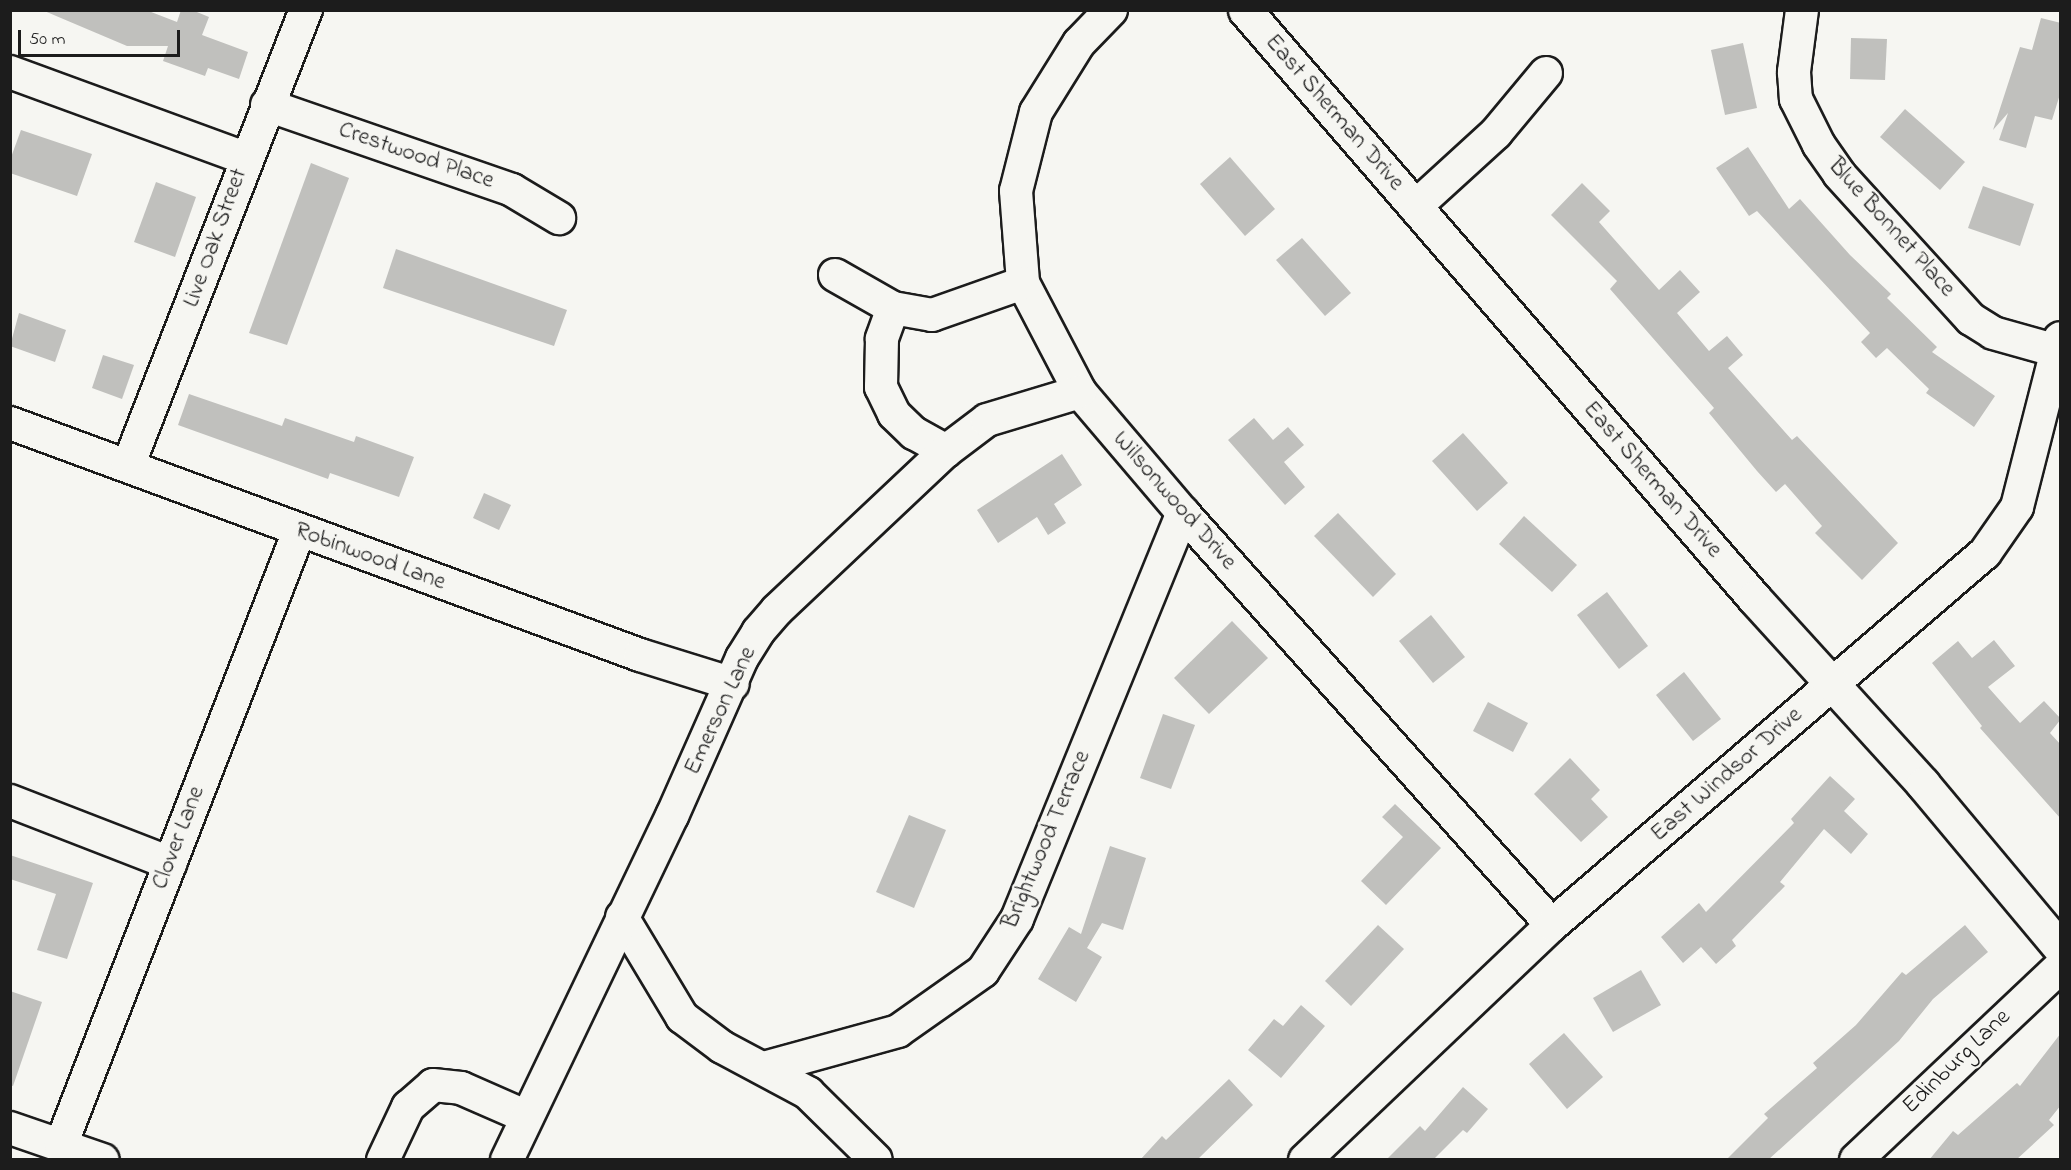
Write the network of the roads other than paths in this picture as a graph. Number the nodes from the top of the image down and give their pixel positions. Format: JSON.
{"nodes":[{"id":1,"x":306,"y":10,"type":"edge"},
{"id":2,"x":1111,"y":10,"type":"edge"},
{"id":3,"x":1245,"y":10,"type":"edge"},
{"id":4,"x":1802,"y":10,"type":"edge"},
{"id":5,"x":10,"y":72,"type":"edge"},
{"id":6,"x":1546,"y":74,"type":"dead end"},
{"id":7,"x":267,"y":105,"type":"junction"},
{"id":8,"x":245,"y":158,"type":"junction"},
{"id":9,"x":1415,"y":207,"type":"junction"},
{"id":10,"x":559,"y":219,"type":"dead end"},
{"id":11,"x":836,"y":275,"type":"dead end"},
{"id":12,"x":1023,"y":283,"type":"junction"},
{"id":13,"x":893,"y":308,"type":"junction"},
{"id":14,"x":2059,"y":345,"type":"edge"},
{"id":15,"x":1080,"y":392,"type":"junction"},
{"id":16,"x":10,"y":423,"type":"edge"},
{"id":17,"x":946,"y":451,"type":"junction"},
{"id":18,"x":128,"y":466,"type":"junction"},
{"id":19,"x":1183,"y":513,"type":"junction"},
{"id":20,"x":299,"y":531,"type":"junction"},
{"id":21,"x":1834,"y":683,"type":"junction"},
{"id":22,"x":733,"y":684,"type":"junction"},
{"id":23,"x":10,"y":801,"type":"edge"},
{"id":24,"x":170,"y":863,"type":"junction"},
{"id":25,"x":622,"y":917,"type":"junction"},
{"id":26,"x":1552,"y":925,"type":"junction"},
{"id":27,"x":2061,"y":948,"type":"edge"},
{"id":28,"x":2061,"y":967,"type":"edge"},
{"id":29,"x":764,"y":1068,"type":"junction"},
{"id":30,"x":527,"y":1117,"type":"junction"},
{"id":31,"x":10,"y":1128,"type":"edge"},
{"id":32,"x":61,"y":1145,"type":"junction"},
{"id":33,"x":103,"y":1160,"type":"edge"},
{"id":34,"x":383,"y":1160,"type":"edge"},
{"id":35,"x":507,"y":1160,"type":"edge"},
{"id":36,"x":876,"y":1160,"type":"edge"},
{"id":37,"x":1305,"y":1160,"type":"edge"},
{"id":38,"x":1856,"y":1160,"type":"edge"}],
"edges":[{"from":1,"to":7,"type":"street","name":"Live Oak Street"},
{"from":2,"to":12,"type":"street","name":"Wilsonwood Drive"},
{"from":3,"to":9,"type":"main road","name":"East Sherman Drive"},
{"from":4,"to":14,"type":"street","name":"Blue Bonnet Place"},
{"from":5,"to":8,"type":"street"},
{"from":6,"to":9,"type":"street"},
{"from":7,"to":8,"type":"street","name":"Live Oak Street"},
{"from":7,"to":10,"type":"street","name":"Crestwood Place"},
{"from":8,"to":18,"type":"street","name":"Live Oak Street"},
{"from":9,"to":21,"type":"main road","name":"East Sherman Drive"},
{"from":11,"to":13,"type":"street"},
{"from":12,"to":13,"type":"street"},
{"from":12,"to":15,"type":"street","name":"Wilsonwood Drive"},
{"from":13,"to":17,"type":"street"},
{"from":14,"to":21,"type":"street","name":"East Windsor Drive"},
{"from":15,"to":17,"type":"street","name":"Emerson Lane"},
{"from":15,"to":19,"type":"street","name":"Wilsonwood Drive"},
{"from":16,"to":18,"type":"street","name":"Robinwood Lane"},
{"from":17,"to":22,"type":"street","name":"Emerson Lane"},
{"from":18,"to":20,"type":"street","name":"Robinwood Lane"},
{"from":19,"to":26,"type":"street","name":"Wilsonwood Drive"},
{"from":19,"to":29,"type":"street","name":"Brightwood Terrace"},
{"from":20,"to":22,"type":"street","name":"Robinwood Lane"},
{"from":20,"to":24,"type":"street","name":"Clover Lane"},
{"from":21,"to":26,"type":"street","name":"East Windsor Drive"},
{"from":21,"to":27,"type":"main road","name":"East Sherman Drive"},
{"from":22,"to":25,"type":"street","name":"Emerson Lane"},
{"from":23,"to":24,"type":"street"},
{"from":24,"to":32,"type":"street","name":"Clover Lane"},
{"from":25,"to":29,"type":"street"},
{"from":25,"to":30,"type":"street","name":"Emerson Lane"},
{"from":26,"to":37,"type":"street","name":"East Windsor Drive"},
{"from":28,"to":38,"type":"street","name":"Edinburg Lane"},
{"from":29,"to":36,"type":"street"},
{"from":30,"to":34,"type":"street"},
{"from":30,"to":35,"type":"street","name":"Emerson Lane"},
{"from":31,"to":32,"type":"street"},
{"from":32,"to":33,"type":"street"}]}
